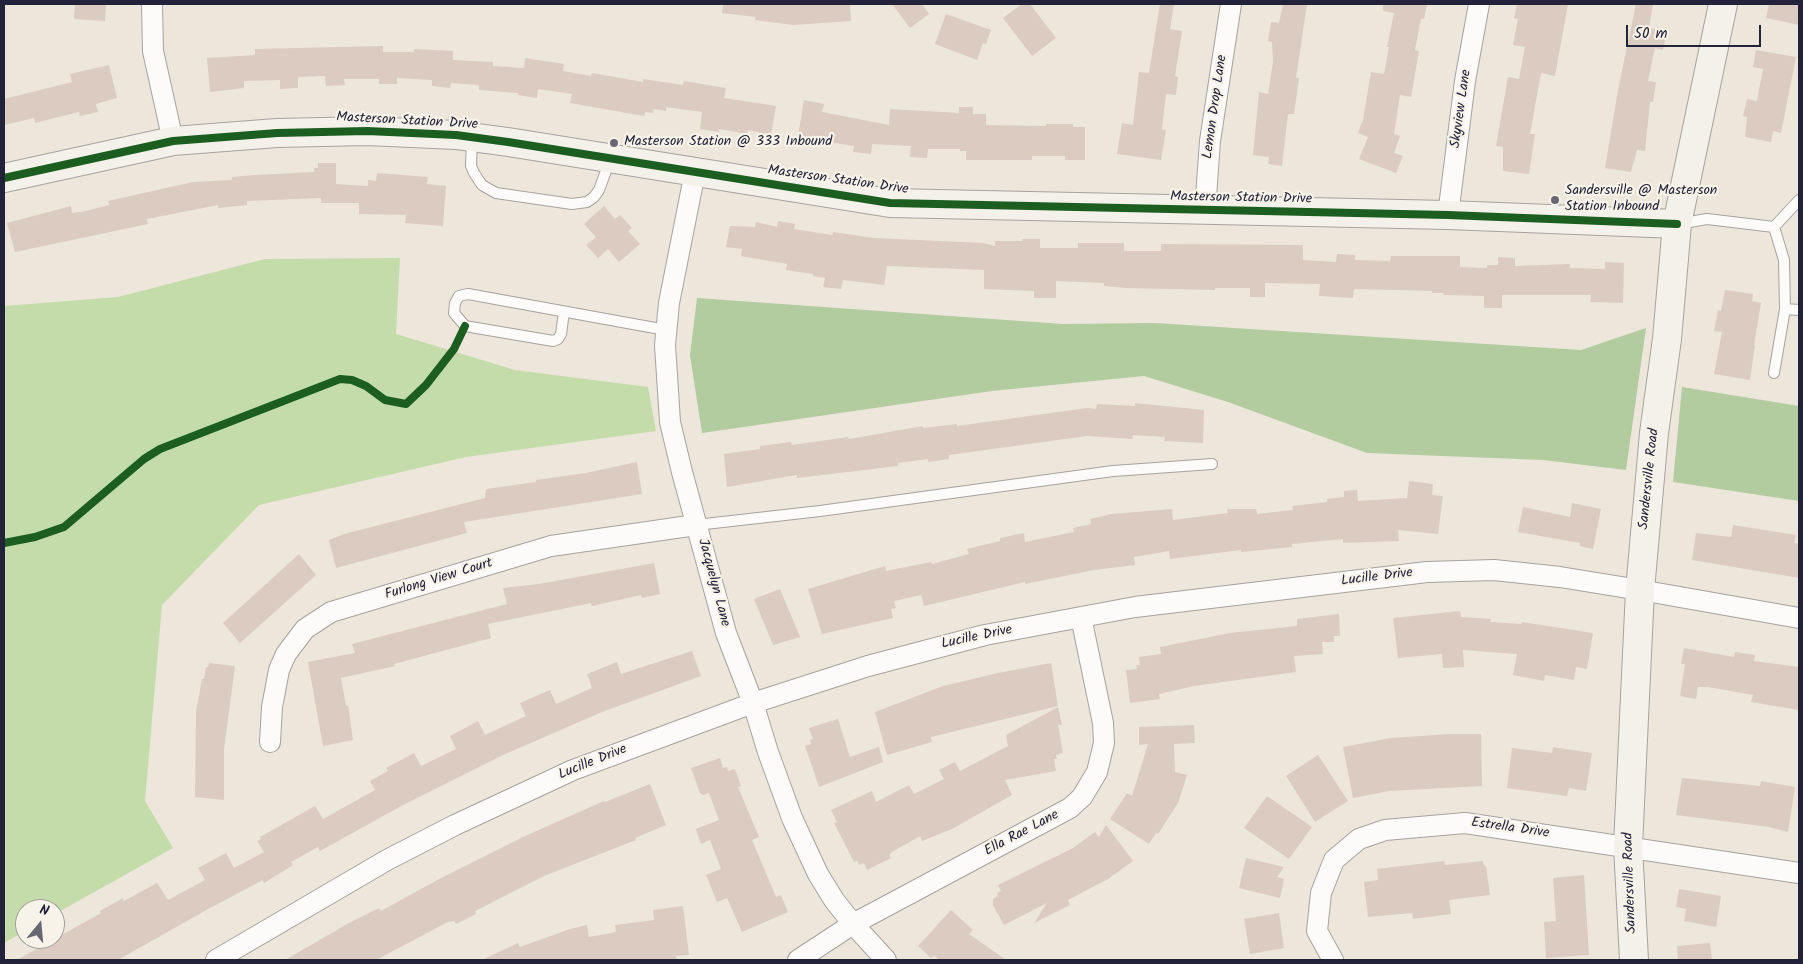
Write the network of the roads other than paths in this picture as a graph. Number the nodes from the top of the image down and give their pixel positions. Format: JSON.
{"nodes":[{"id":1,"x":152,"y":4,"type":"edge"},
{"id":2,"x":1231,"y":4,"type":"edge"},
{"id":3,"x":1479,"y":4,"type":"edge"},
{"id":4,"x":1724,"y":4,"type":"edge"},
{"id":5,"x":472,"y":137,"type":"junction"},
{"id":6,"x":173,"y":141,"type":"junction"},
{"id":7,"x":611,"y":157,"type":"junction"},
{"id":8,"x":696,"y":172,"type":"junction"},
{"id":9,"x":4,"y":178,"type":"edge"},
{"id":10,"x":1799,"y":200,"type":"edge"},
{"id":11,"x":1205,"y":211,"type":"junction"},
{"id":12,"x":1448,"y":215,"type":"junction"},
{"id":13,"x":1677,"y":224,"type":"junction"},
{"id":14,"x":1774,"y":227,"type":"junction"},
{"id":15,"x":1785,"y":309,"type":"junction"},
{"id":16,"x":1799,"y":310,"type":"edge"},
{"id":17,"x":564,"y":312,"type":"junction"},
{"id":18,"x":666,"y":330,"type":"junction"},
{"id":19,"x":1774,"y":373,"type":"dead end"},
{"id":20,"x":1212,"y":464,"type":"dead end"},
{"id":21,"x":696,"y":525,"type":"junction"},
{"id":22,"x":1640,"y":590,"type":"junction"},
{"id":23,"x":1081,"y":617,"type":"junction"},
{"id":24,"x":1799,"y":618,"type":"edge"},
{"id":25,"x":754,"y":703,"type":"junction"},
{"id":26,"x":270,"y":742,"type":"dead end"},
{"id":27,"x":1628,"y":846,"type":"junction"},
{"id":28,"x":1799,"y":873,"type":"edge"},
{"id":29,"x":853,"y":924,"type":"junction"},
{"id":30,"x":216,"y":960,"type":"edge"},
{"id":31,"x":798,"y":960,"type":"edge"},
{"id":32,"x":886,"y":960,"type":"edge"},
{"id":33,"x":1333,"y":960,"type":"edge"},
{"id":34,"x":1634,"y":960,"type":"edge"}],
"edges":[{"from":1,"to":6,"type":"street"},
{"from":2,"to":11,"type":"street","name":"Lemon Drop Lane"},
{"from":3,"to":12,"type":"street","name":"Skyview Lane"},
{"from":4,"to":13,"type":"street","name":"Sandersville Road"},
{"from":5,"to":6,"type":"street","name":"Masterson Station Drive"},
{"from":5,"to":7,"type":"street","name":"Masterson Station Drive"},
{"from":5,"to":7,"type":"lane"},
{"from":6,"to":9,"type":"street","name":"Masterson Station Drive"},
{"from":7,"to":8,"type":"street","name":"Masterson Station Drive"},
{"from":8,"to":11,"type":"street","name":"Masterson Station Drive"},
{"from":8,"to":18,"type":"street","name":"Jacquelyn Lane"},
{"from":10,"to":14,"type":"lane"},
{"from":11,"to":12,"type":"street","name":"Masterson Station Drive"},
{"from":12,"to":13,"type":"street","name":"Masterson Station Drive"},
{"from":13,"to":14,"type":"lane"},
{"from":13,"to":22,"type":"street","name":"Sandersville Road"},
{"from":14,"to":15,"type":"lane"},
{"from":15,"to":16,"type":"lane"},
{"from":15,"to":19,"type":"lane"},
{"from":17,"to":17,"type":"lane"},
{"from":17,"to":18,"type":"lane"},
{"from":18,"to":21,"type":"street","name":"Jacquelyn Lane"},
{"from":20,"to":21,"type":"lane"},
{"from":21,"to":25,"type":"street","name":"Jacquelyn Lane"},
{"from":21,"to":26,"type":"street","name":"Furlong View Court"},
{"from":22,"to":23,"type":"street","name":"Lucille Drive"},
{"from":22,"to":24,"type":"street","name":"Lucille Drive"},
{"from":22,"to":27,"type":"street","name":"Sandersville Road"},
{"from":23,"to":25,"type":"street","name":"Lucille Drive"},
{"from":23,"to":29,"type":"street","name":"Ella Rae Lane"},
{"from":25,"to":29,"type":"street","name":"Jacquelyn Lane"},
{"from":25,"to":30,"type":"street","name":"Lucille Drive"},
{"from":27,"to":28,"type":"street","name":"Estrella Drive"},
{"from":27,"to":33,"type":"street","name":"Estrella Drive"},
{"from":27,"to":34,"type":"street","name":"Sandersville Road"},
{"from":29,"to":31,"type":"street","name":"Ella Rae Lane"},
{"from":29,"to":32,"type":"street","name":"Jacquelyn Lane"}]}
